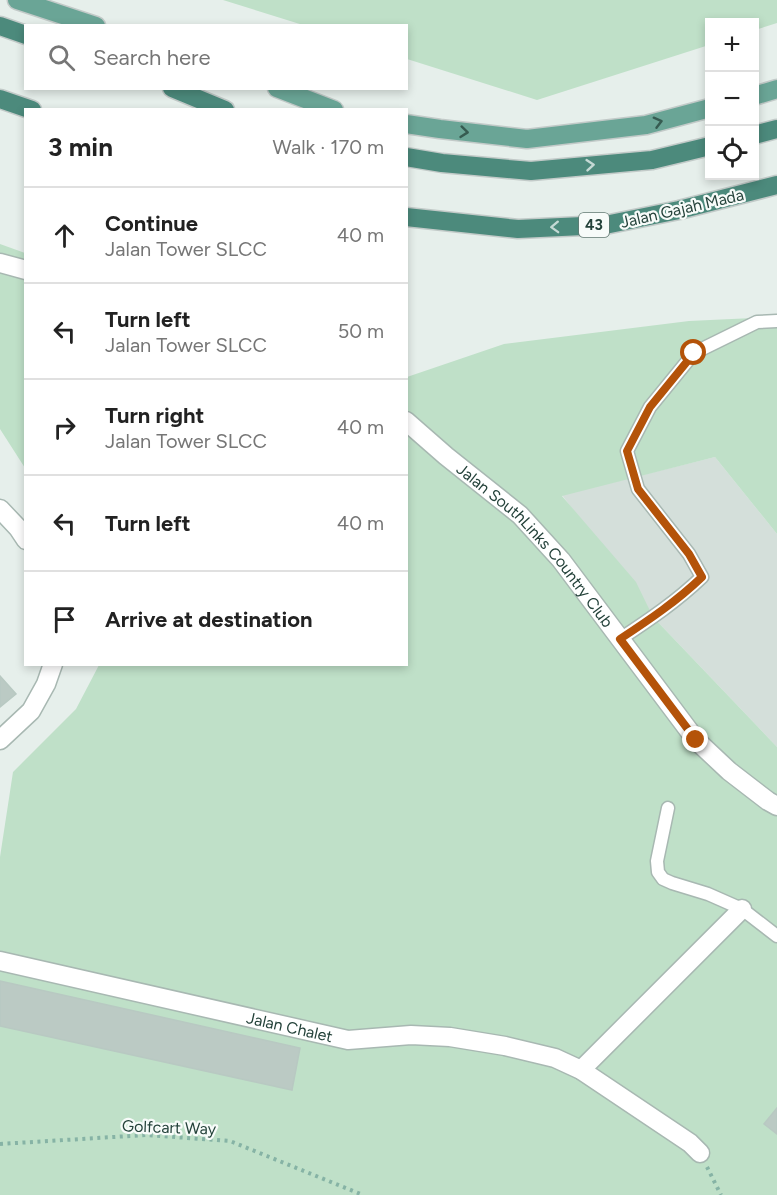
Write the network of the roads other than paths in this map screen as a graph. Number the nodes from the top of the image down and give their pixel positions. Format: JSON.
{"nodes":[{"id":1,"x":17,"y":0,"type":"edge"},
{"id":2,"x":90,"y":24,"type":"edge"},
{"id":3,"x":0,"y":27,"type":"edge"},
{"id":4,"x":24,"y":34,"type":"edge"},
{"id":5,"x":777,"y":89,"type":"edge"},
{"id":6,"x":177,"y":90,"type":"edge"},
{"id":7,"x":282,"y":90,"type":"edge"},
{"id":8,"x":759,"y":94,"type":"edge"},
{"id":9,"x":0,"y":99,"type":"edge"},
{"id":10,"x":26,"y":108,"type":"edge"},
{"id":11,"x":220,"y":108,"type":"edge"},
{"id":12,"x":329,"y":108,"type":"edge"},
{"id":13,"x":705,"y":109,"type":"edge"},
{"id":14,"x":408,"y":124,"type":"edge"},
{"id":15,"x":777,"y":129,"type":"edge"},
{"id":16,"x":759,"y":134,"type":"edge"},
{"id":17,"x":705,"y":147,"type":"edge"},
{"id":18,"x":408,"y":157,"type":"edge"},
{"id":19,"x":777,"y":185,"type":"edge"},
{"id":20,"x":408,"y":217,"type":"edge"},
{"id":21,"x":0,"y":263,"type":"edge"},
{"id":22,"x":24,"y":269,"type":"edge"},
{"id":23,"x":777,"y":321,"type":"edge"},
{"id":24,"x":408,"y":424,"type":"edge"},
{"id":25,"x":0,"y":509,"type":"edge"},
{"id":26,"x":24,"y":537,"type":"edge"},
{"id":27,"x":620,"y":639,"type":"junction"},
{"id":28,"x":51,"y":666,"type":"edge"},
{"id":29,"x":0,"y":740,"type":"edge"},
{"id":30,"x":777,"y":806,"type":"edge"},
{"id":31,"x":669,"y":808,"type":"dead end"},
{"id":32,"x":742,"y":909,"type":"junction"},
{"id":33,"x":777,"y":936,"type":"edge"},
{"id":34,"x":0,"y":961,"type":"edge"},
{"id":35,"x":581,"y":1070,"type":"junction"},
{"id":36,"x":700,"y":1153,"type":"road end"}],
"edges":[{"from":1,"to":2,"type":"main road"},
{"from":3,"to":4,"type":"highway"},
{"from":5,"to":8,"type":"main road"},
{"from":6,"to":11,"type":"highway"},
{"from":7,"to":12,"type":"main road"},
{"from":9,"to":10,"type":"highway"},
{"from":14,"to":13,"type":"main road","one_way":true},
{"from":15,"to":16,"type":"highway"},
{"from":18,"to":17,"type":"highway","one_way":true},
{"from":19,"to":20,"type":"highway","name":"Jalan Gajah Mada","number":"43","one_way":true},
{"from":21,"to":22,"type":"street"},
{"from":23,"to":27,"type":"lane"},
{"from":24,"to":27,"type":"street","name":"Jalan SouthLinks Country Club"},
{"from":25,"to":26,"type":"street"},
{"from":27,"to":30,"type":"street","name":"Jalan SouthLinks Country Club"},
{"from":28,"to":29,"type":"street"},
{"from":31,"to":32,"type":"lane"},
{"from":32,"to":33,"type":"lane"},
{"from":32,"to":35,"type":"street"},
{"from":34,"to":35,"type":"street","name":"Jalan Chalet"},
{"from":35,"to":36,"type":"street","name":"Jalan Chalet"}]}
